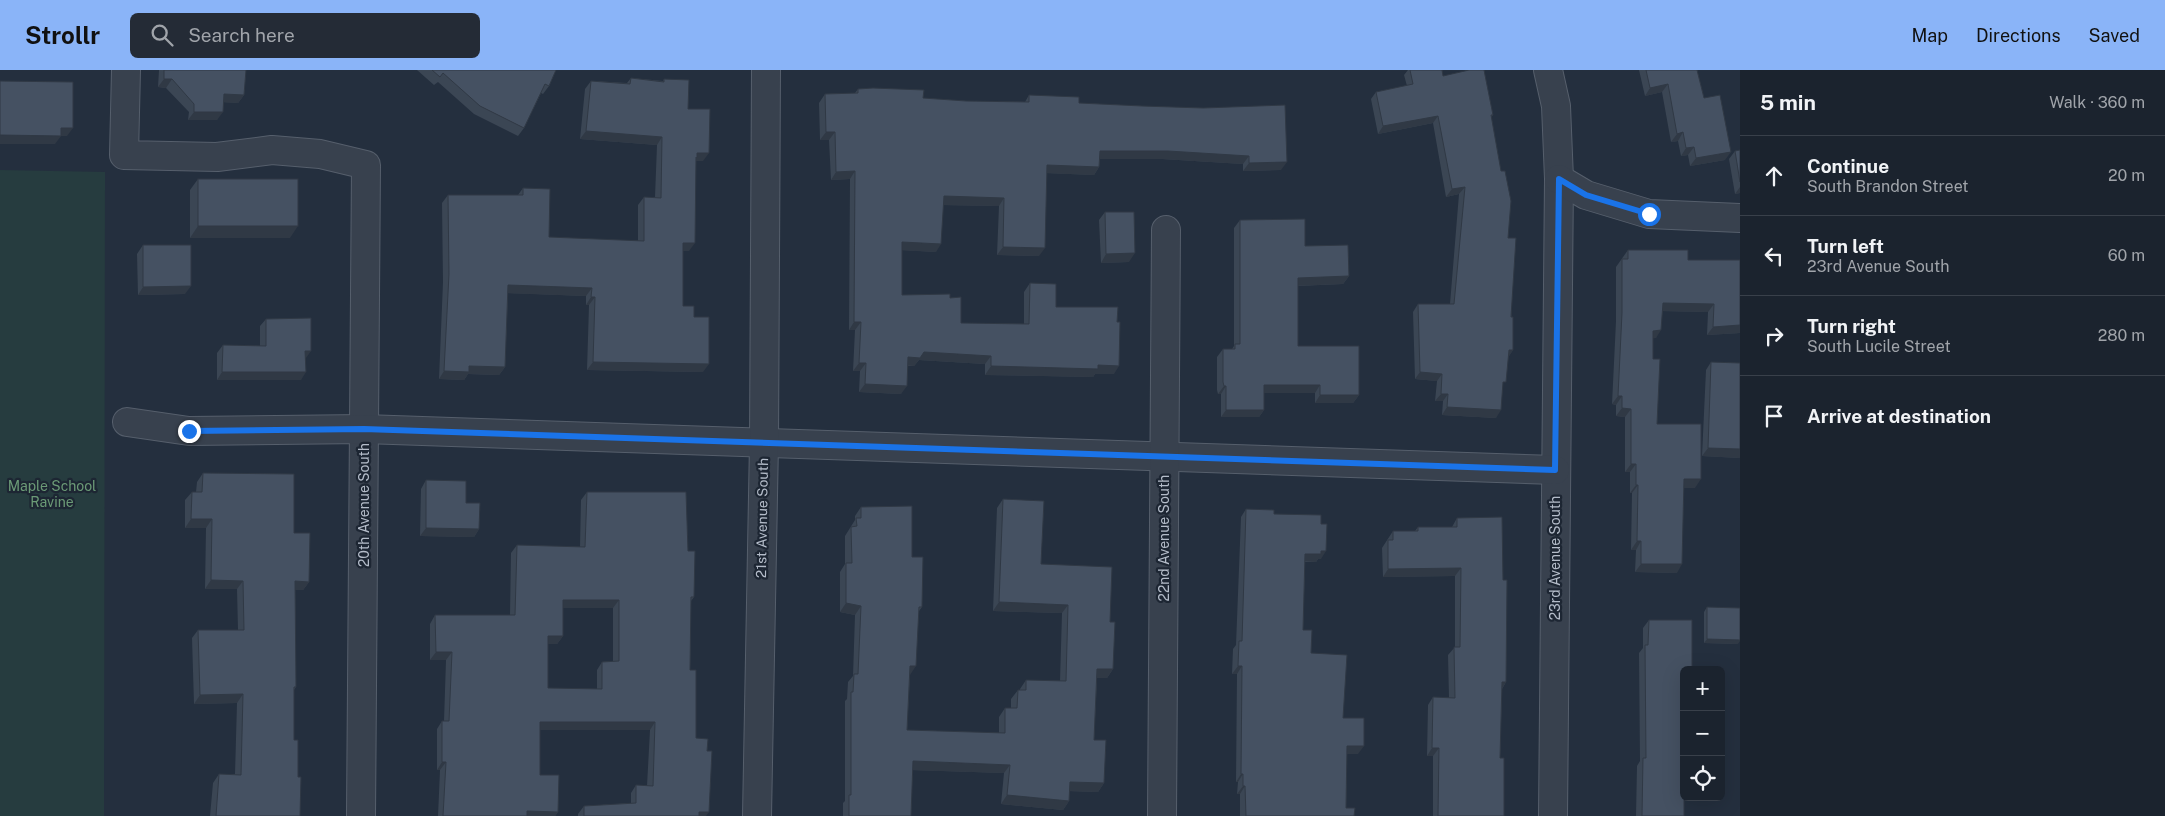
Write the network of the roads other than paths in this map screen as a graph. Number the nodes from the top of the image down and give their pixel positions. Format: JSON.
{"nodes":[{"id":1,"x":126,"y":70,"type":"edge"},
{"id":2,"x":766,"y":70,"type":"edge"},
{"id":3,"x":1548,"y":70,"type":"edge"},
{"id":4,"x":1559,"y":179,"type":"junction"},
{"id":5,"x":1740,"y":218,"type":"edge"},
{"id":6,"x":1166,"y":230,"type":"dead end"},
{"id":7,"x":127,"y":422,"type":"dead end"},
{"id":8,"x":364,"y":429,"type":"junction"},
{"id":9,"x":764,"y":442,"type":"junction"},
{"id":10,"x":1164,"y":457,"type":"junction"},
{"id":11,"x":1555,"y":470,"type":"junction"},
{"id":12,"x":361,"y":816,"type":"edge"},
{"id":13,"x":757,"y":816,"type":"edge"},
{"id":14,"x":1162,"y":816,"type":"edge"},
{"id":15,"x":1553,"y":816,"type":"edge"}],
"edges":[{"from":1,"to":8,"type":"street","name":"20th Avenue South"},
{"from":2,"to":9,"type":"street","name":"21st Avenue South"},
{"from":3,"to":4,"type":"street","name":"23rd Avenue South"},
{"from":4,"to":5,"type":"street"},
{"from":4,"to":11,"type":"street","name":"23rd Avenue South"},
{"from":6,"to":10,"type":"street","name":"22nd Avenue South"},
{"from":7,"to":8,"type":"street"},
{"from":8,"to":9,"type":"street"},
{"from":8,"to":12,"type":"street","name":"20th Avenue South"},
{"from":9,"to":10,"type":"street"},
{"from":9,"to":13,"type":"street","name":"21st Avenue South"},
{"from":10,"to":11,"type":"street"},
{"from":10,"to":14,"type":"street","name":"22nd Avenue South"},
{"from":11,"to":15,"type":"street","name":"23rd Avenue South"}]}
